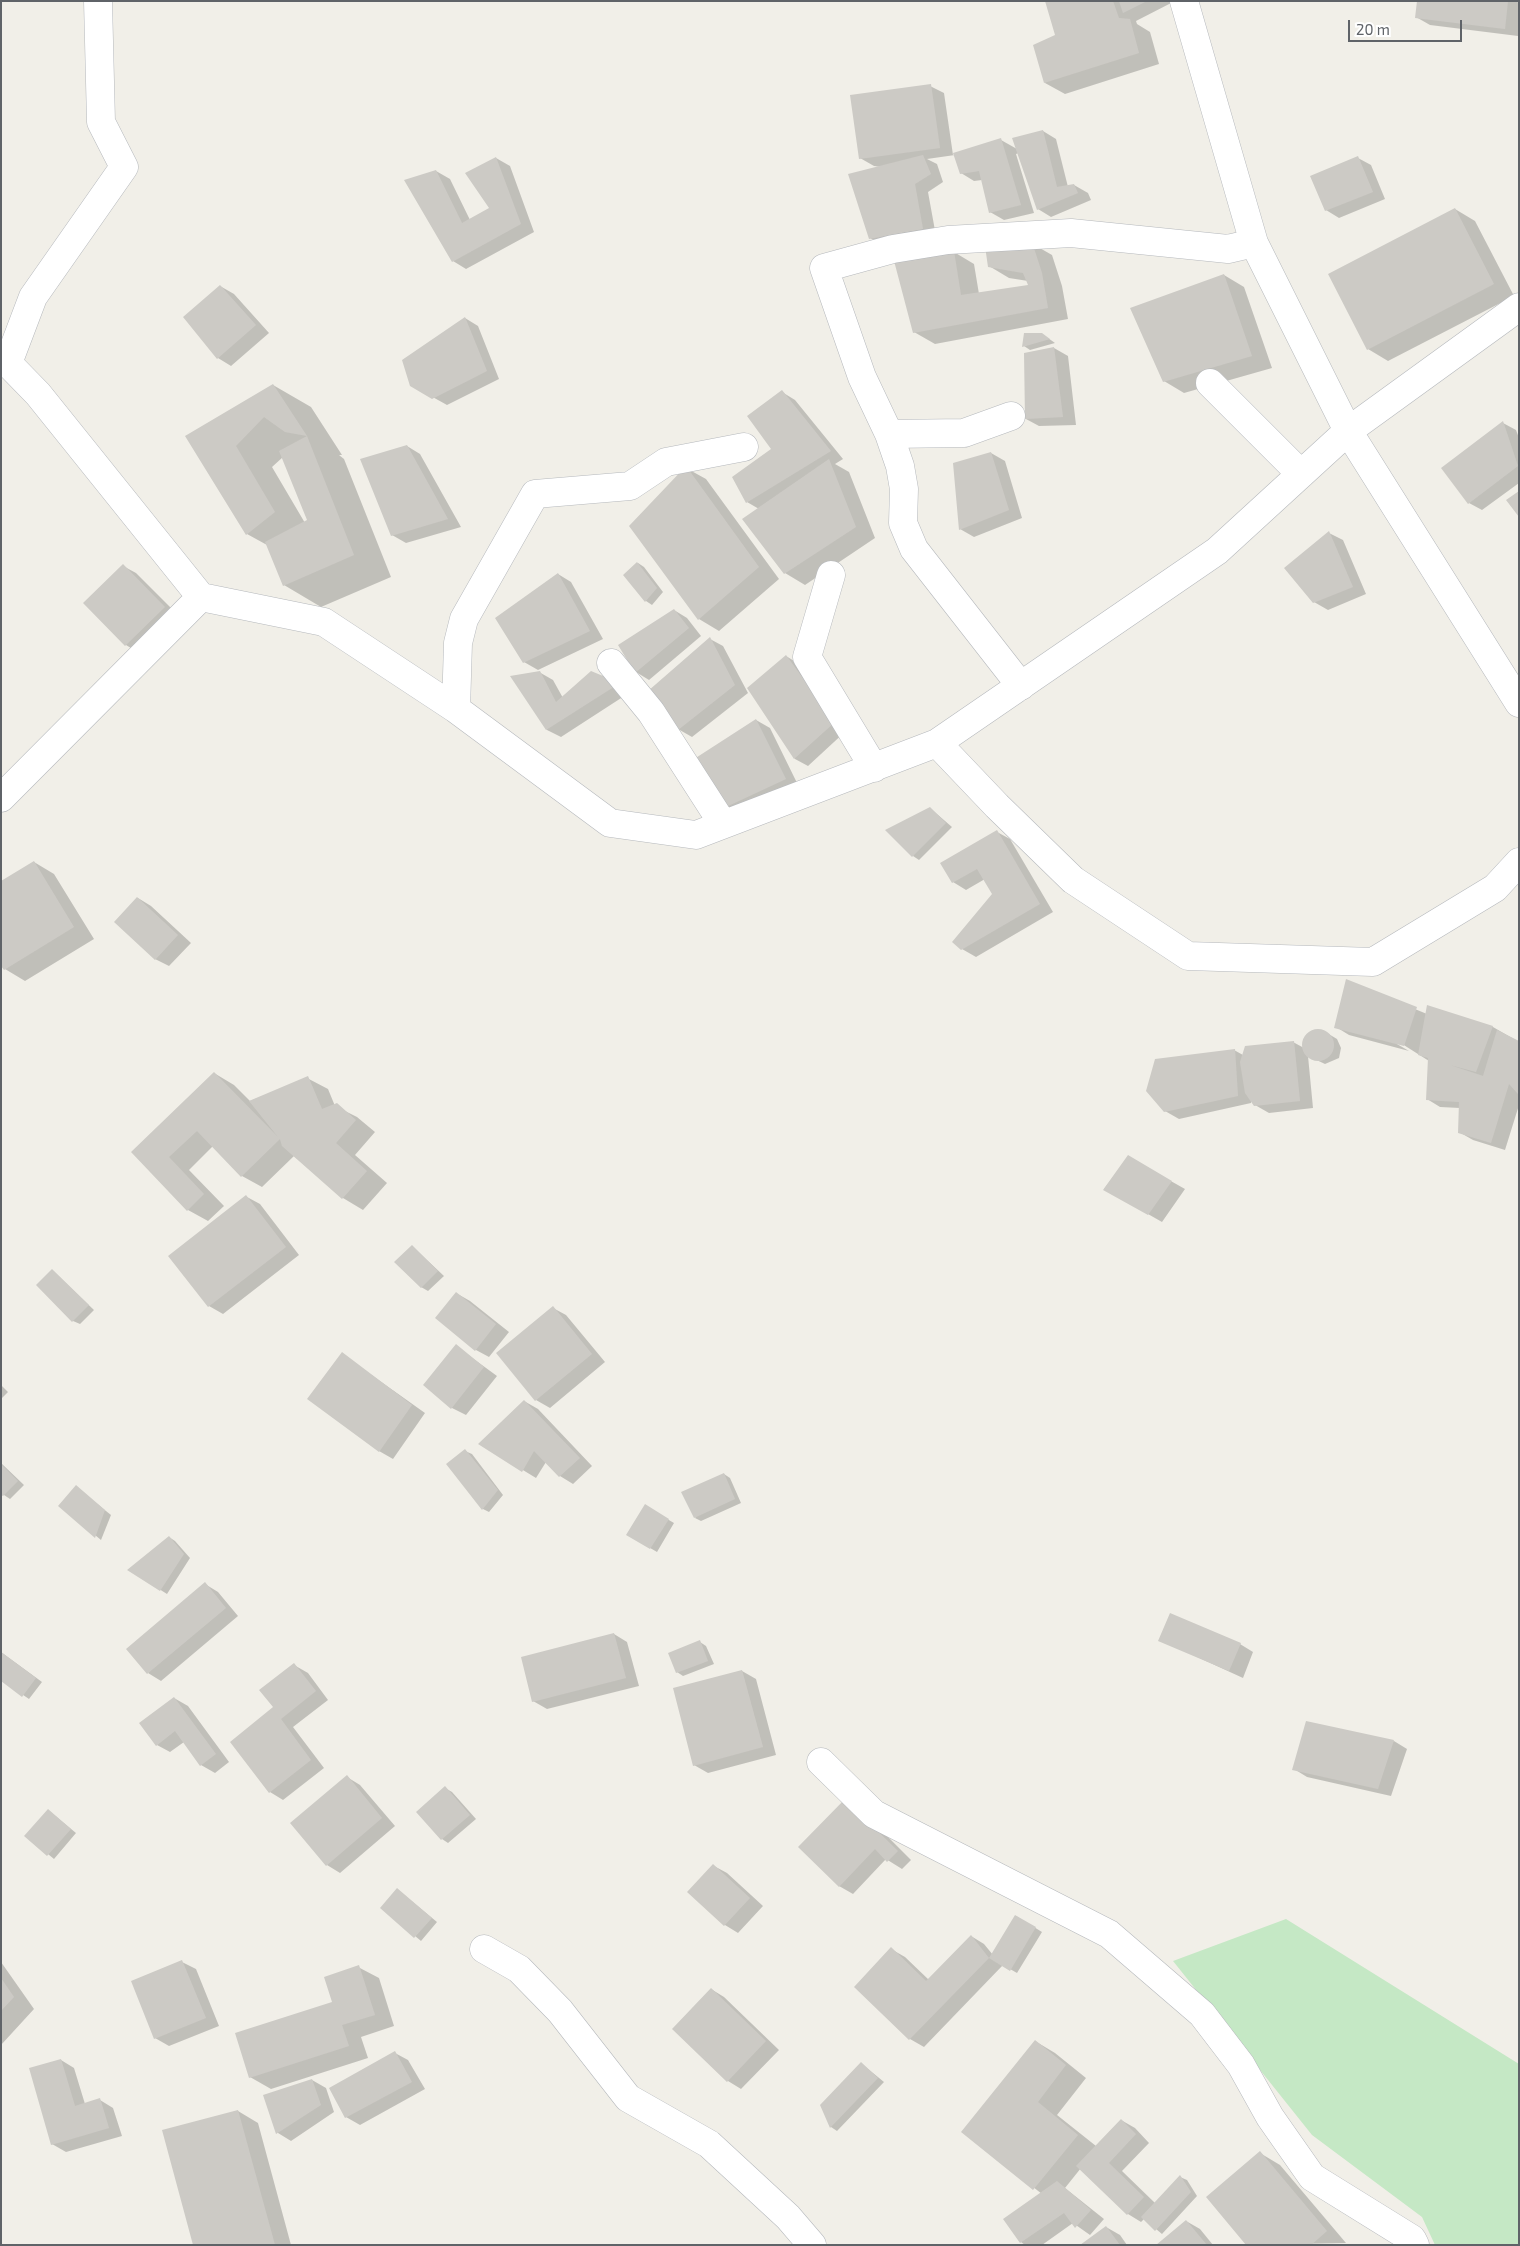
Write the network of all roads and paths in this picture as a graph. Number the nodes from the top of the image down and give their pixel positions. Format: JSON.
{"nodes":[{"id":1,"x":98,"y":1,"type":"edge"},
{"id":2,"x":1184,"y":1,"type":"edge"},
{"id":3,"x":1254,"y":243,"type":"junction"},
{"id":4,"x":1519,"y":307,"type":"edge"},
{"id":5,"x":5,"y":360,"type":"edge"},
{"id":6,"x":1210,"y":383,"type":"dead end"},
{"id":7,"x":1011,"y":416,"type":"dead end"},
{"id":8,"x":1348,"y":431,"type":"junction"},
{"id":9,"x":889,"y":434,"type":"junction"},
{"id":10,"x":744,"y":447,"type":"dead end"},
{"id":11,"x":1301,"y":474,"type":"junction"},
{"id":12,"x":831,"y":576,"type":"dead end"},
{"id":13,"x":201,"y":597,"type":"junction"},
{"id":14,"x":611,"y":663,"type":"dead end"},
{"id":15,"x":1021,"y":686,"type":"junction"},
{"id":16,"x":1519,"y":703,"type":"edge"},
{"id":17,"x":456,"y":708,"type":"junction"},
{"id":18,"x":938,"y":743,"type":"junction"},
{"id":19,"x":874,"y":768,"type":"junction"},
{"id":20,"x":1,"y":798,"type":"edge"},
{"id":21,"x":723,"y":824,"type":"junction"},
{"id":22,"x":1519,"y":862,"type":"edge"},
{"id":23,"x":821,"y":1762,"type":"dead end"},
{"id":24,"x":484,"y":1949,"type":"dead end"},
{"id":25,"x":812,"y":2245,"type":"edge"},
{"id":26,"x":1415,"y":2245,"type":"edge"}],
"edges":[{"from":1,"to":5,"type":"street"},
{"from":2,"to":3,"type":"street"},
{"from":3,"to":8,"type":"street"},
{"from":3,"to":9,"type":"street"},
{"from":4,"to":8,"type":"street"},
{"from":5,"to":13,"type":"street"},
{"from":6,"to":11,"type":"street"},
{"from":7,"to":9,"type":"street"},
{"from":8,"to":11,"type":"street"},
{"from":8,"to":16,"type":"street"},
{"from":9,"to":15,"type":"street"},
{"from":10,"to":17,"type":"street"},
{"from":11,"to":15,"type":"street"},
{"from":12,"to":19,"type":"street"},
{"from":13,"to":17,"type":"street"},
{"from":13,"to":20,"type":"street"},
{"from":14,"to":21,"type":"street"},
{"from":15,"to":18,"type":"street"},
{"from":17,"to":21,"type":"street"},
{"from":18,"to":19,"type":"street"},
{"from":18,"to":22,"type":"street"},
{"from":19,"to":21,"type":"street"},
{"from":23,"to":26,"type":"street"},
{"from":24,"to":25,"type":"street"}]}
